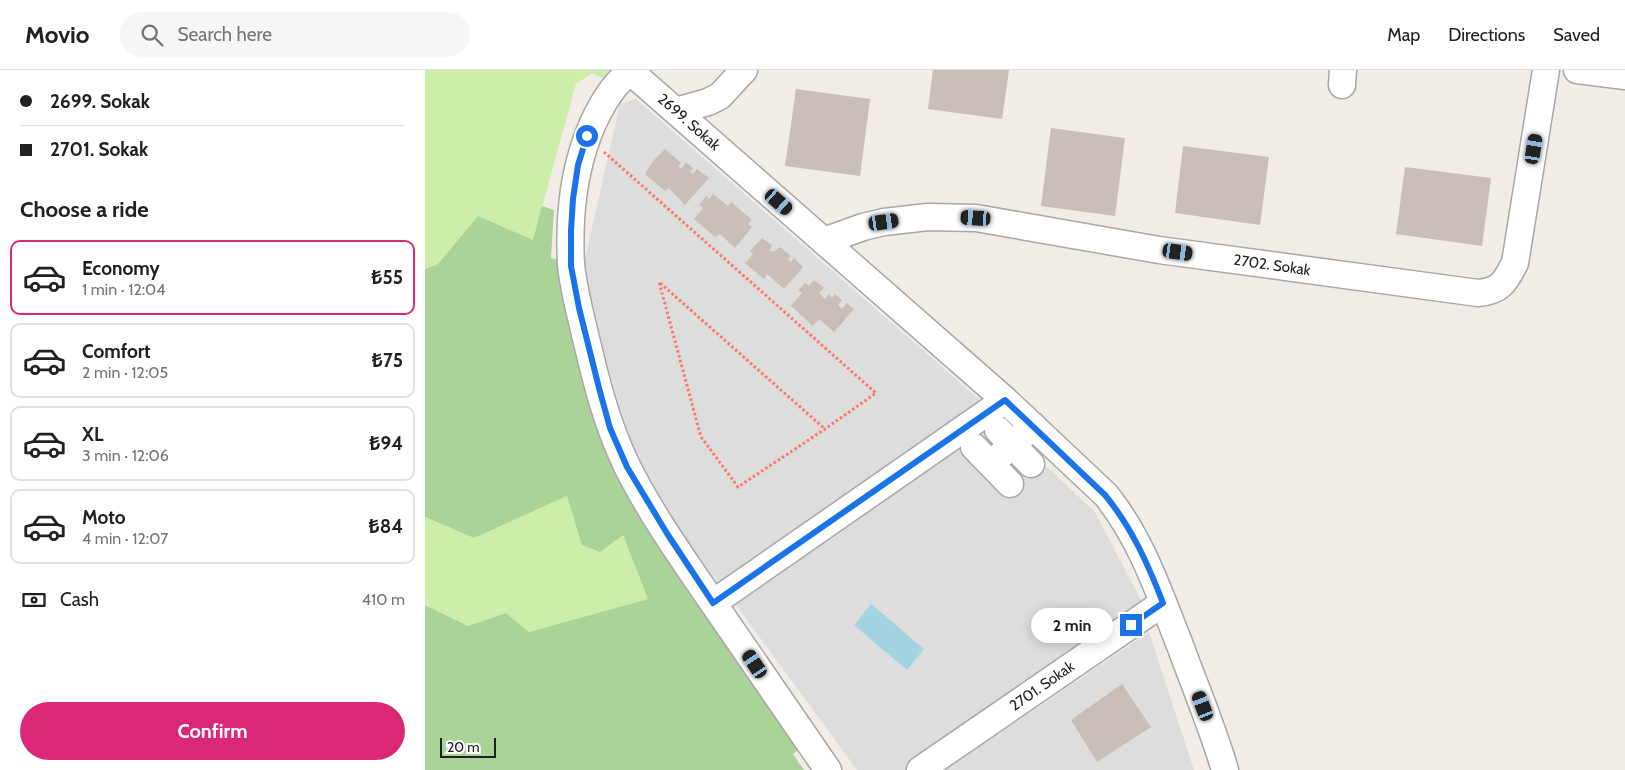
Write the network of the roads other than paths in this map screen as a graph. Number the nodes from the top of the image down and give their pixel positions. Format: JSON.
{"nodes":[{"id":1,"x":744,"y":70,"type":"edge"},
{"id":2,"x":1546,"y":70,"type":"edge"},
{"id":3,"x":1577,"y":70,"type":"edge"},
{"id":4,"x":634,"y":71,"type":"edge"},
{"id":5,"x":1625,"y":76,"type":"edge"},
{"id":6,"x":676,"y":111,"type":"junction"},
{"id":7,"x":824,"y":241,"type":"junction"},
{"id":8,"x":1005,"y":400,"type":"junction"},
{"id":9,"x":1033,"y":426,"type":"junction"},
{"id":10,"x":1005,"y":437,"type":"junction"},
{"id":11,"x":1031,"y":464,"type":"dead end"},
{"id":12,"x":1010,"y":484,"type":"dead end"},
{"id":13,"x":713,"y":603,"type":"junction"},
{"id":14,"x":1163,"y":603,"type":"junction"},
{"id":15,"x":828,"y":770,"type":"edge"},
{"id":16,"x":920,"y":770,"type":"edge"},
{"id":17,"x":1225,"y":770,"type":"edge"}],
"edges":[{"from":1,"to":6,"type":"street"},
{"from":2,"to":7,"type":"street","name":"2702. Sokak"},
{"from":3,"to":5,"type":"street"},
{"from":4,"to":6,"type":"street","name":"2699. Sokak"},
{"from":4,"to":13,"type":"street","name":"2699. Sokak"},
{"from":6,"to":7,"type":"street","name":"2699. Sokak"},
{"from":7,"to":8,"type":"street","name":"2699. Sokak"},
{"from":8,"to":9,"type":"street","name":"2699. Sokak"},
{"from":8,"to":13,"type":"street"},
{"from":9,"to":10,"type":"street"},
{"from":9,"to":14,"type":"street","name":"2699. Sokak"},
{"from":10,"to":11,"type":"street"},
{"from":10,"to":12,"type":"street"},
{"from":13,"to":15,"type":"street","name":"2699. Sokak"},
{"from":14,"to":16,"type":"street","name":"2701. Sokak"},
{"from":14,"to":17,"type":"street","name":"2699. Sokak"}]}
